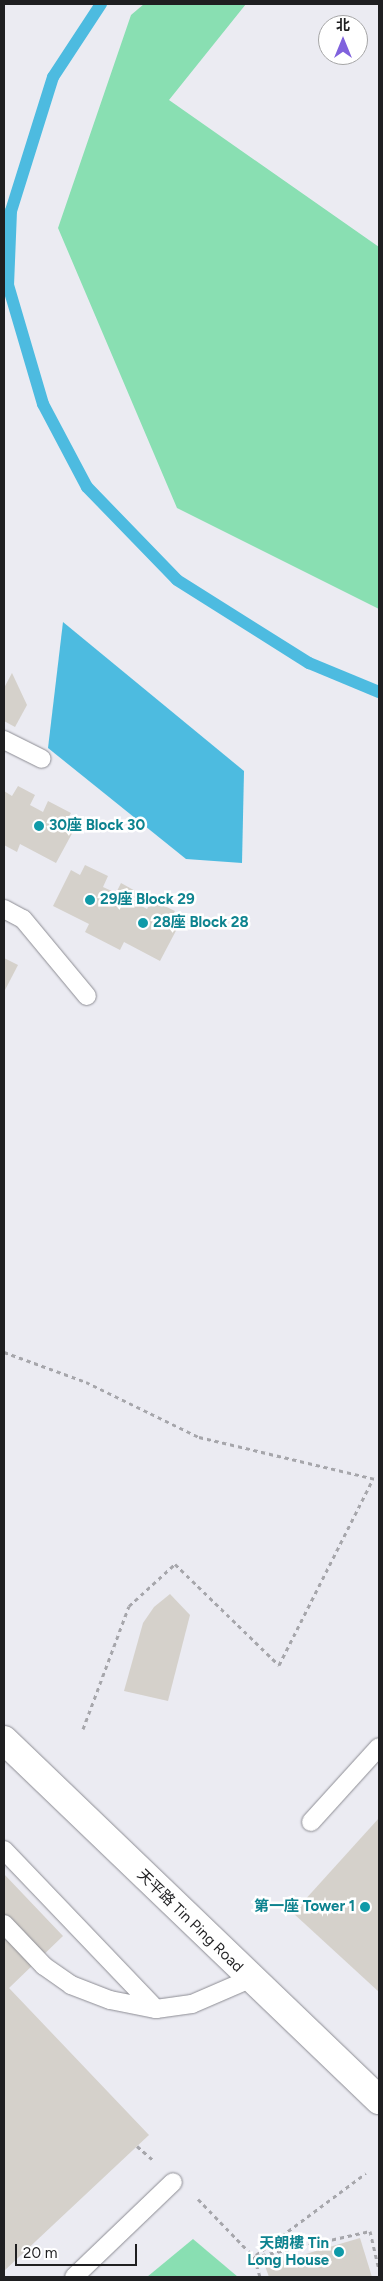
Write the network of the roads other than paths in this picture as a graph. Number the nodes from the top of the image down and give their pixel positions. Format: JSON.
{"nodes":[{"id":1,"x":4,"y":740,"type":"edge"},
{"id":2,"x":42,"y":759,"type":"dead end"},
{"id":3,"x":4,"y":909,"type":"edge"},
{"id":4,"x":87,"y":996,"type":"dead end"},
{"id":5,"x":4,"y":1740,"type":"edge"},
{"id":6,"x":379,"y":1747,"type":"edge"},
{"id":7,"x":311,"y":1822,"type":"dead end"},
{"id":8,"x":4,"y":1850,"type":"edge"},
{"id":9,"x":4,"y":1924,"type":"edge"},
{"id":10,"x":250,"y":1979,"type":"junction"},
{"id":11,"x":156,"y":2009,"type":"junction"},
{"id":12,"x":379,"y":2100,"type":"edge"},
{"id":13,"x":173,"y":2182,"type":"dead end"},
{"id":14,"x":74,"y":2277,"type":"edge"}],
"edges":[{"from":1,"to":2,"type":"lane"},
{"from":3,"to":4,"type":"lane"},
{"from":5,"to":10,"type":"street","name":"天平路 Tin Ping Road"},
{"from":6,"to":7,"type":"lane"},
{"from":8,"to":11,"type":"lane"},
{"from":9,"to":11,"type":"lane"},
{"from":10,"to":11,"type":"lane"},
{"from":10,"to":12,"type":"street","name":"天平路 Tin Ping Road"},
{"from":13,"to":14,"type":"lane"}]}
